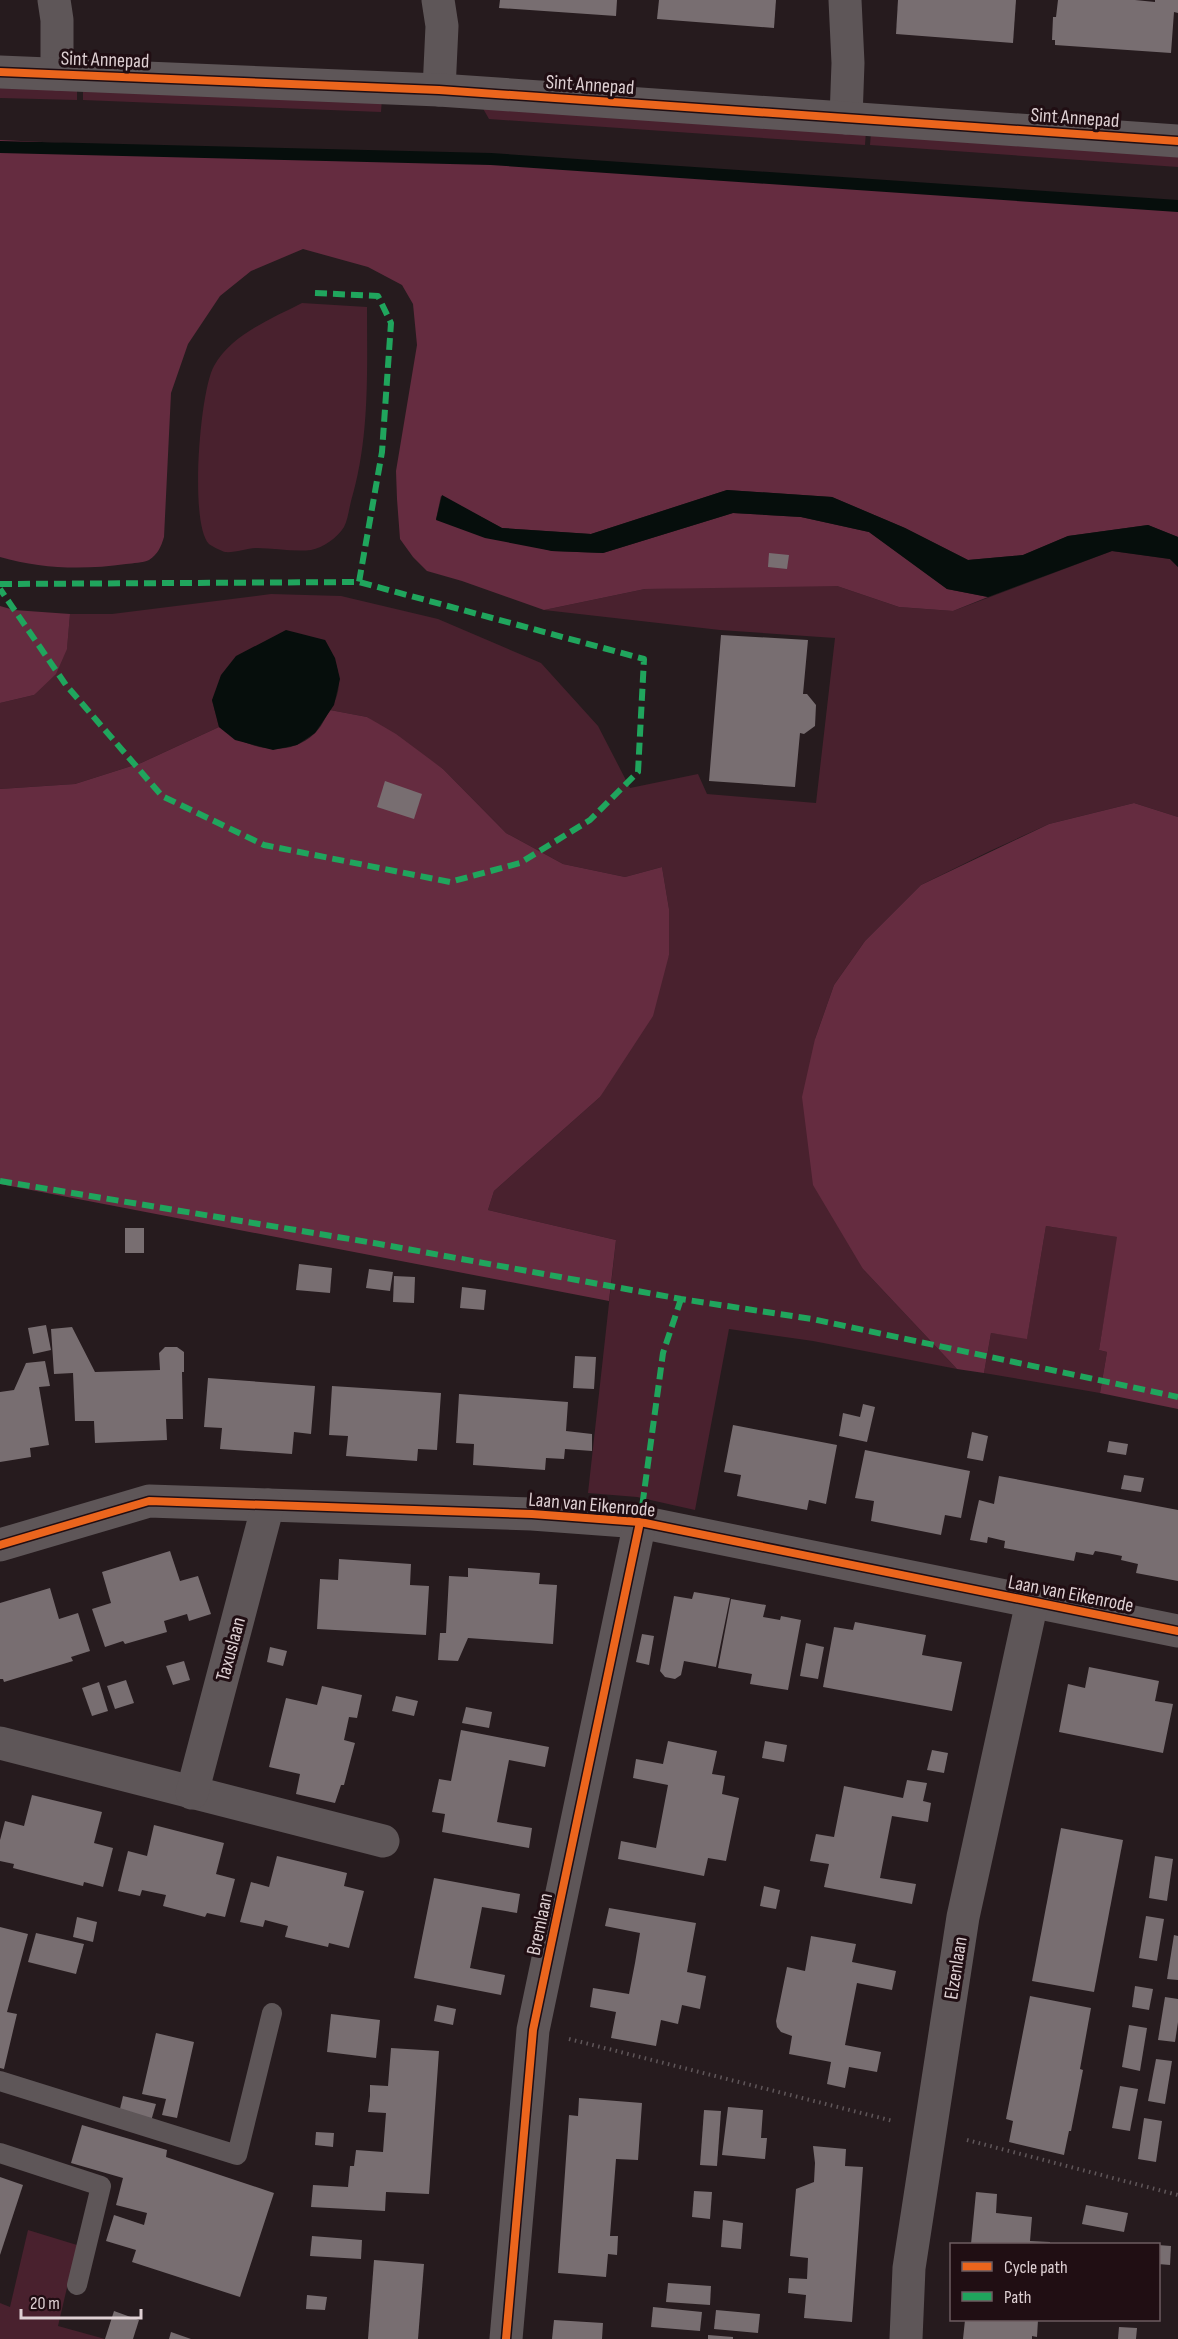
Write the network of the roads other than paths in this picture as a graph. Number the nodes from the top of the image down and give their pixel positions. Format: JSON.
{"nodes":[{"id":1,"x":54,"y":0,"type":"edge"},
{"id":2,"x":438,"y":0,"type":"edge"},
{"id":3,"x":845,"y":0,"type":"edge"},
{"id":4,"x":0,"y":72,"type":"edge"},
{"id":5,"x":57,"y":74,"type":"junction"},
{"id":6,"x":439,"y":90,"type":"junction"},
{"id":7,"x":846,"y":118,"type":"junction"},
{"id":8,"x":1178,"y":141,"type":"edge"},
{"id":9,"x":268,"y":1505,"type":"junction"},
{"id":10,"x":640,"y":1522,"type":"junction"},
{"id":11,"x":0,"y":1545,"type":"edge"},
{"id":12,"x":1032,"y":1602,"type":"junction"},
{"id":13,"x":1178,"y":1631,"type":"edge"},
{"id":14,"x":0,"y":1743,"type":"edge"},
{"id":15,"x":192,"y":1793,"type":"junction"},
{"id":16,"x":383,"y":1841,"type":"dead end"},
{"id":17,"x":273,"y":2013,"type":"dead end"},
{"id":18,"x":0,"y":2081,"type":"edge"},
{"id":19,"x":0,"y":2152,"type":"edge"},
{"id":20,"x":77,"y":2285,"type":"dead end"},
{"id":21,"x":506,"y":2339,"type":"edge"},
{"id":22,"x":906,"y":2339,"type":"edge"}],
"edges":[{"from":1,"to":5,"type":"street"},
{"from":2,"to":6,"type":"street"},
{"from":3,"to":7,"type":"street"},
{"from":4,"to":5,"type":"street","name":"Sint Annepad"},
{"from":5,"to":6,"type":"street","name":"Sint Annepad"},
{"from":6,"to":7,"type":"street","name":"Sint Annepad"},
{"from":7,"to":8,"type":"street","name":"Sint Annepad"},
{"from":9,"to":10,"type":"street","name":"Laan van Eikenrode"},
{"from":9,"to":11,"type":"street","name":"Laan van Eikenrode"},
{"from":9,"to":15,"type":"street","name":"Taxuslaan"},
{"from":10,"to":12,"type":"street","name":"Laan van Eikenrode"},
{"from":10,"to":21,"type":"street","name":"Bremlaan"},
{"from":12,"to":13,"type":"street","name":"Laan van Eikenrode"},
{"from":12,"to":22,"type":"street","name":"Elzenlaan"},
{"from":14,"to":15,"type":"street"},
{"from":15,"to":16,"type":"street"},
{"from":17,"to":18,"type":"lane"},
{"from":19,"to":20,"type":"lane"}]}
